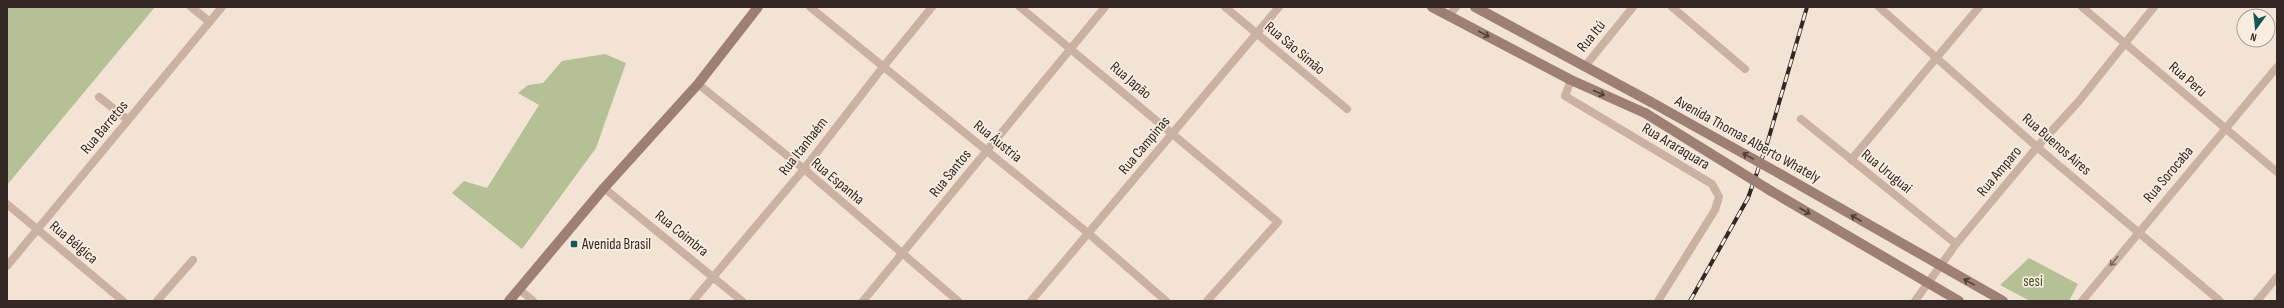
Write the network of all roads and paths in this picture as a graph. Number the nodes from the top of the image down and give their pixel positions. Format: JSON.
{"nodes":[{"id":1,"x":191,"y":7,"type":"edge"},
{"id":2,"x":222,"y":7,"type":"edge"},
{"id":3,"x":758,"y":7,"type":"edge"},
{"id":4,"x":810,"y":7,"type":"edge"},
{"id":5,"x":932,"y":7,"type":"edge"},
{"id":6,"x":1020,"y":7,"type":"edge"},
{"id":7,"x":1104,"y":7,"type":"edge"},
{"id":8,"x":1225,"y":7,"type":"edge"},
{"id":9,"x":1279,"y":7,"type":"edge"},
{"id":10,"x":1432,"y":7,"type":"edge"},
{"id":11,"x":1456,"y":7,"type":"edge"},
{"id":12,"x":1475,"y":7,"type":"edge"},
{"id":13,"x":1634,"y":7,"type":"edge"},
{"id":14,"x":1672,"y":7,"type":"edge"},
{"id":15,"x":1878,"y":7,"type":"edge"},
{"id":16,"x":1979,"y":7,"type":"edge"},
{"id":17,"x":2082,"y":7,"type":"edge"},
{"id":18,"x":2154,"y":7,"type":"edge"},
{"id":19,"x":1449,"y":16,"type":"junction"},
{"id":20,"x":210,"y":22,"type":"junction"},
{"id":21,"x":1256,"y":34,"type":"junction"},
{"id":22,"x":2125,"y":43,"type":"junction"},
{"id":23,"x":1070,"y":48,"type":"junction"},
{"id":24,"x":1937,"y":57,"type":"junction"},
{"id":25,"x":1586,"y":65,"type":"junction"},
{"id":26,"x":883,"y":67,"type":"junction"},
{"id":27,"x":2277,"y":67,"type":"edge"},
{"id":28,"x":1745,"y":69,"type":"dead end"},
{"id":29,"x":1571,"y":80,"type":"junction"},
{"id":30,"x":698,"y":84,"type":"junction"},
{"id":31,"x":99,"y":97,"type":"dead end"},
{"id":32,"x":1347,"y":109,"type":"dead end"},
{"id":33,"x":1801,"y":119,"type":"dead end"},
{"id":34,"x":128,"y":120,"type":"junction"},
{"id":35,"x":2224,"y":129,"type":"junction"},
{"id":36,"x":1172,"y":134,"type":"junction"},
{"id":37,"x":2038,"y":146,"type":"junction"},
{"id":38,"x":986,"y":150,"type":"junction"},
{"id":39,"x":1851,"y":160,"type":"junction"},
{"id":40,"x":804,"y":169,"type":"junction"},
{"id":41,"x":2277,"y":172,"type":"edge"},
{"id":42,"x":604,"y":188,"type":"junction"},
{"id":43,"x":7,"y":204,"type":"edge"},
{"id":44,"x":37,"y":229,"type":"junction"},
{"id":45,"x":2138,"y":231,"type":"junction"},
{"id":46,"x":1088,"y":233,"type":"junction"},
{"id":47,"x":1956,"y":244,"type":"junction"},
{"id":48,"x":902,"y":254,"type":"junction"},
{"id":49,"x":193,"y":260,"type":"dead end"},
{"id":50,"x":7,"y":266,"type":"edge"},
{"id":51,"x":1941,"y":266,"type":"junction"},
{"id":52,"x":714,"y":276,"type":"junction"},
{"id":53,"x":2277,"y":277,"type":"edge"},
{"id":54,"x":1929,"y":284,"type":"junction"},
{"id":55,"x":519,"y":289,"type":"junction"},
{"id":56,"x":123,"y":301,"type":"edge"},
{"id":57,"x":157,"y":301,"type":"edge"},
{"id":58,"x":509,"y":301,"type":"edge"},
{"id":59,"x":533,"y":301,"type":"edge"},
{"id":60,"x":693,"y":301,"type":"edge"},
{"id":61,"x":742,"y":301,"type":"edge"},
{"id":62,"x":863,"y":301,"type":"edge"},
{"id":63,"x":958,"y":301,"type":"edge"},
{"id":64,"x":1031,"y":301,"type":"edge"},
{"id":65,"x":1166,"y":301,"type":"edge"},
{"id":66,"x":1208,"y":301,"type":"edge"},
{"id":67,"x":1658,"y":301,"type":"edge"},
{"id":68,"x":1915,"y":301,"type":"edge"},
{"id":69,"x":1959,"y":301,"type":"edge"},
{"id":70,"x":2003,"y":301,"type":"edge"},
{"id":71,"x":2082,"y":301,"type":"edge"},
{"id":72,"x":2220,"y":301,"type":"edge"},
{"id":73,"x":2257,"y":301,"type":"edge"}],
"edges":[{"from":1,"to":20,"type":"street"},
{"from":2,"to":20,"type":"street","name":"Rua Barretos"},
{"from":3,"to":30,"type":"main road"},
{"from":4,"to":26,"type":"street","name":"Rua Áustria"},
{"from":5,"to":26,"type":"street","name":"Rua Itanhaém"},
{"from":6,"to":23,"type":"street","name":"Rua Japão"},
{"from":7,"to":23,"type":"street","name":"Rua Santos"},
{"from":8,"to":21,"type":"street","name":"Rua São Simão"},
{"from":9,"to":21,"type":"street","name":"Rua Campinas"},
{"from":10,"to":19,"type":"main road","name":"Avenida Thomas Alberto Whately"},
{"from":11,"to":19,"type":"street"},
{"from":12,"to":25,"type":"main road","name":"Avenida Thomas Alberto Whately"},
{"from":13,"to":25,"type":"street","name":"Rua Itú"},
{"from":14,"to":28,"type":"street"},
{"from":15,"to":24,"type":"street","name":"Rua Buenos Aires"},
{"from":16,"to":24,"type":"street"},
{"from":17,"to":22,"type":"street","name":"Rua Peru"},
{"from":18,"to":22,"type":"street","name":"Rua Amparo"},
{"from":19,"to":29,"type":"main road","name":"Avenida Thomas Alberto Whately","one_way":true},
{"from":20,"to":34,"type":"street","name":"Rua Barretos"},
{"from":21,"to":32,"type":"street","name":"Rua São Simão"},
{"from":21,"to":36,"type":"street","name":"Rua Campinas"},
{"from":22,"to":35,"type":"street","name":"Rua Peru"},
{"from":22,"to":37,"type":"street","name":"Rua Amparo"},
{"from":23,"to":36,"type":"street","name":"Rua Japão"},
{"from":23,"to":38,"type":"street","name":"Rua Santos"},
{"from":24,"to":37,"type":"street","name":"Rua Buenos Aires"},
{"from":24,"to":39,"type":"street"},
{"from":51,"to":25,"type":"main road","name":"Avenida Thomas Alberto Whately","one_way":true,"bridge":true},
{"from":26,"to":38,"type":"street","name":"Rua Áustria"},
{"from":26,"to":40,"type":"street","name":"Rua Itanhaém"},
{"from":27,"to":35,"type":"street","name":"Rua Sorocaba"},
{"from":29,"to":54,"type":"main road","name":"Avenida Thomas Alberto Whately","one_way":true,"bridge":true},
{"from":29,"to":67,"type":"street","name":"Rua Araraquara"},
{"from":30,"to":40,"type":"street","name":"Rua Espanha"},
{"from":30,"to":42,"type":"main road"},
{"from":31,"to":34,"type":"street"},
{"from":33,"to":39,"type":"street","name":"Rua Uruguai"},
{"from":34,"to":44,"type":"street","name":"Rua Barretos"},
{"from":35,"to":41,"type":"street","name":"Rua Peru"},
{"from":35,"to":45,"type":"street","name":"Rua Sorocaba"},
{"from":36,"to":46,"type":"street","name":"Rua Campinas"},
{"from":36,"to":66,"type":"street","name":"Rua Japão"},
{"from":37,"to":45,"type":"street","name":"Rua Buenos Aires"},
{"from":37,"to":47,"type":"street","name":"Rua Amparo"},
{"from":38,"to":46,"type":"street","name":"Rua Áustria"},
{"from":38,"to":48,"type":"street","name":"Rua Santos"},
{"from":39,"to":47,"type":"street","name":"Rua Uruguai"},
{"from":40,"to":48,"type":"street","name":"Rua Espanha"},
{"from":40,"to":52,"type":"street","name":"Rua Itanhaém"},
{"from":42,"to":52,"type":"street","name":"Rua Coimbra"},
{"from":42,"to":55,"type":"main road"},
{"from":43,"to":44,"type":"street","name":"Rua Bélgica"},
{"from":44,"to":50,"type":"street","name":"Rua Barretos"},
{"from":44,"to":56,"type":"street","name":"Rua Bélgica"},
{"from":45,"to":71,"type":"street","name":"Rua Sorocaba","one_way":true},
{"from":45,"to":72,"type":"street","name":"Rua Buenos Aires"},
{"from":46,"to":64,"type":"street","name":"Rua Campinas"},
{"from":46,"to":65,"type":"street","name":"Rua Áustria"},
{"from":47,"to":51,"type":"street","name":"Rua Amparo"},
{"from":48,"to":62,"type":"street","name":"Rua Santos"},
{"from":48,"to":63,"type":"street","name":"Rua Espanha"},
{"from":49,"to":57,"type":"street"},
{"from":51,"to":54,"type":"street","name":"Rua Amparo"},
{"from":70,"to":51,"type":"main road","name":"Avenida Thomas Alberto Whately","one_way":true},
{"from":52,"to":60,"type":"street","name":"Rua Itanhaém"},
{"from":52,"to":61,"type":"street","name":"Rua Coimbra"},
{"from":53,"to":73,"type":"street"},
{"from":54,"to":68,"type":"street","name":"Rua Amparo"},
{"from":54,"to":69,"type":"main road","name":"Avenida Thomas Alberto Whately"},
{"from":55,"to":58,"type":"main road"},
{"from":55,"to":59,"type":"street"}]}
